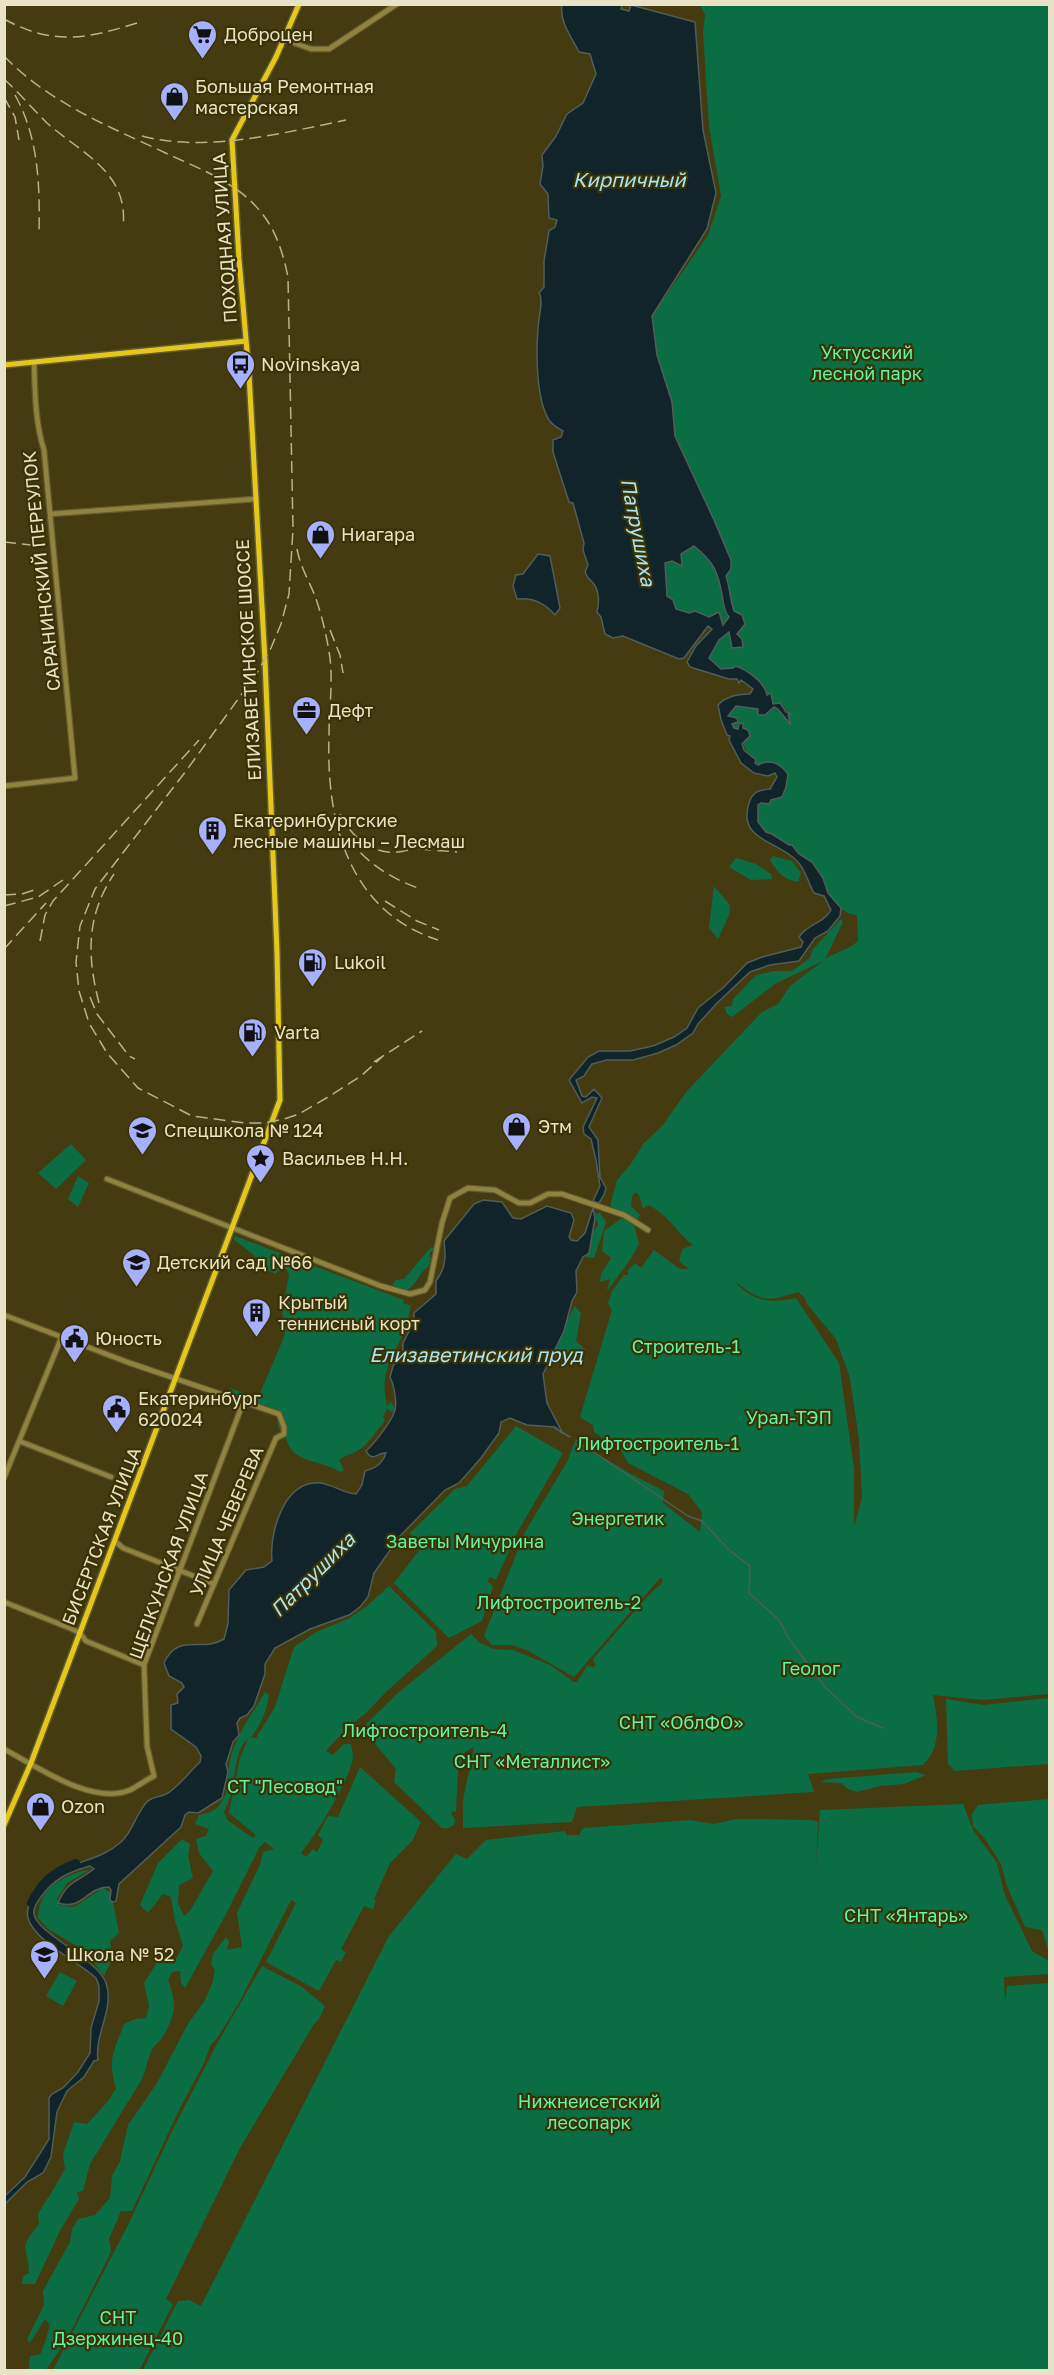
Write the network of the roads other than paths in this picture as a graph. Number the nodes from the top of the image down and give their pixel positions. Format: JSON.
{"nodes":[{"id":1,"x":298,"y":4,"type":"edge"},
{"id":2,"x":397,"y":4,"type":"edge"},
{"id":3,"x":283,"y":39,"type":"junction"},
{"id":4,"x":246,"y":340,"type":"junction"},
{"id":5,"x":34,"y":362,"type":"junction"},
{"id":6,"x":4,"y":365,"type":"edge"},
{"id":7,"x":256,"y":499,"type":"junction"},
{"id":8,"x":50,"y":514,"type":"junction"},
{"id":9,"x":4,"y":786,"type":"edge"},
{"id":10,"x":273,"y":1121,"type":"joint"},
{"id":11,"x":107,"y":1179,"type":"dead end"},
{"id":12,"x":233,"y":1227,"type":"junction"},
{"id":13,"x":648,"y":1230,"type":"dead end"},
{"id":14,"x":4,"y":1315,"type":"edge"},
{"id":15,"x":62,"y":1336,"type":"junction"},
{"id":16,"x":176,"y":1379,"type":"junction"},
{"id":17,"x":243,"y":1403,"type":"junction"},
{"id":18,"x":19,"y":1441,"type":"junction"},
{"id":19,"x":111,"y":1476,"type":"dead end"},
{"id":20,"x":4,"y":1478,"type":"edge"},
{"id":21,"x":115,"y":1541,"type":"junction"},
{"id":22,"x":178,"y":1570,"type":"junction"},
{"id":23,"x":214,"y":1584,"type":"junction"},
{"id":24,"x":4,"y":1602,"type":"edge"},
{"id":25,"x":197,"y":1624,"type":"dead end"},
{"id":26,"x":80,"y":1634,"type":"junction"},
{"id":27,"x":144,"y":1665,"type":"junction"},
{"id":28,"x":4,"y":1749,"type":"edge"},
{"id":29,"x":31,"y":1763,"type":"junction"},
{"id":30,"x":4,"y":1825,"type":"edge"}],
"edges":[{"from":1,"to":3,"type":"main road","name":"ПОХОДНАЯ УЛИЦА"},
{"from":2,"to":3,"type":"street"},
{"from":3,"to":4,"type":"main road","name":"ПОХОДНАЯ УЛИЦА"},
{"from":4,"to":5,"type":"main road"},
{"from":4,"to":7,"type":"main road","name":"ЕЛИЗАВЕТИНСКОЕ ШОССЕ"},
{"from":5,"to":6,"type":"main road"},
{"from":5,"to":8,"type":"street","name":"САРАНИНСКИЙ ПЕРЕУЛОК"},
{"from":7,"to":8,"type":"street"},
{"from":7,"to":10,"type":"main road","name":"ЕЛИЗАВЕТИНСКОЕ ШОССЕ"},
{"from":8,"to":9,"type":"street","name":"САРАНИНСКИЙ ПЕРЕУЛОК"},
{"from":10,"to":12,"type":"main road","name":"БИСЕРТСКАЯ УЛИЦА"},
{"from":11,"to":12,"type":"street"},
{"from":12,"to":13,"type":"street"},
{"from":12,"to":16,"type":"main road","name":"БИСЕРТСКАЯ УЛИЦА"},
{"from":14,"to":15,"type":"street"},
{"from":15,"to":16,"type":"street"},
{"from":15,"to":18,"type":"street"},
{"from":16,"to":17,"type":"street"},
{"from":16,"to":21,"type":"main road","name":"БИСЕРТСКАЯ УЛИЦА"},
{"from":17,"to":22,"type":"street","name":"ЩЕЛКУНСКАЯ УЛИЦА"},
{"from":17,"to":23,"type":"street","name":"УЛИЦА ЧЕВЕРЕВА"},
{"from":18,"to":19,"type":"street"},
{"from":18,"to":20,"type":"street"},
{"from":21,"to":22,"type":"street"},
{"from":21,"to":26,"type":"main road","name":"БИСЕРТСКАЯ УЛИЦА"},
{"from":22,"to":23,"type":"street"},
{"from":22,"to":27,"type":"street","name":"ЩЕЛКУНСКАЯ УЛИЦА"},
{"from":23,"to":25,"type":"street","name":"УЛИЦА ЧЕВЕРЕВА"},
{"from":24,"to":26,"type":"street"},
{"from":26,"to":27,"type":"street"},
{"from":26,"to":29,"type":"main road","name":"БИСЕРТСКАЯ УЛИЦА"},
{"from":27,"to":29,"type":"street","name":"ЩЕЛКУНСКАЯ УЛИЦА"},
{"from":28,"to":29,"type":"street"},
{"from":29,"to":30,"type":"main road","name":"БИСЕРТСКАЯ УЛИЦА"}]}
